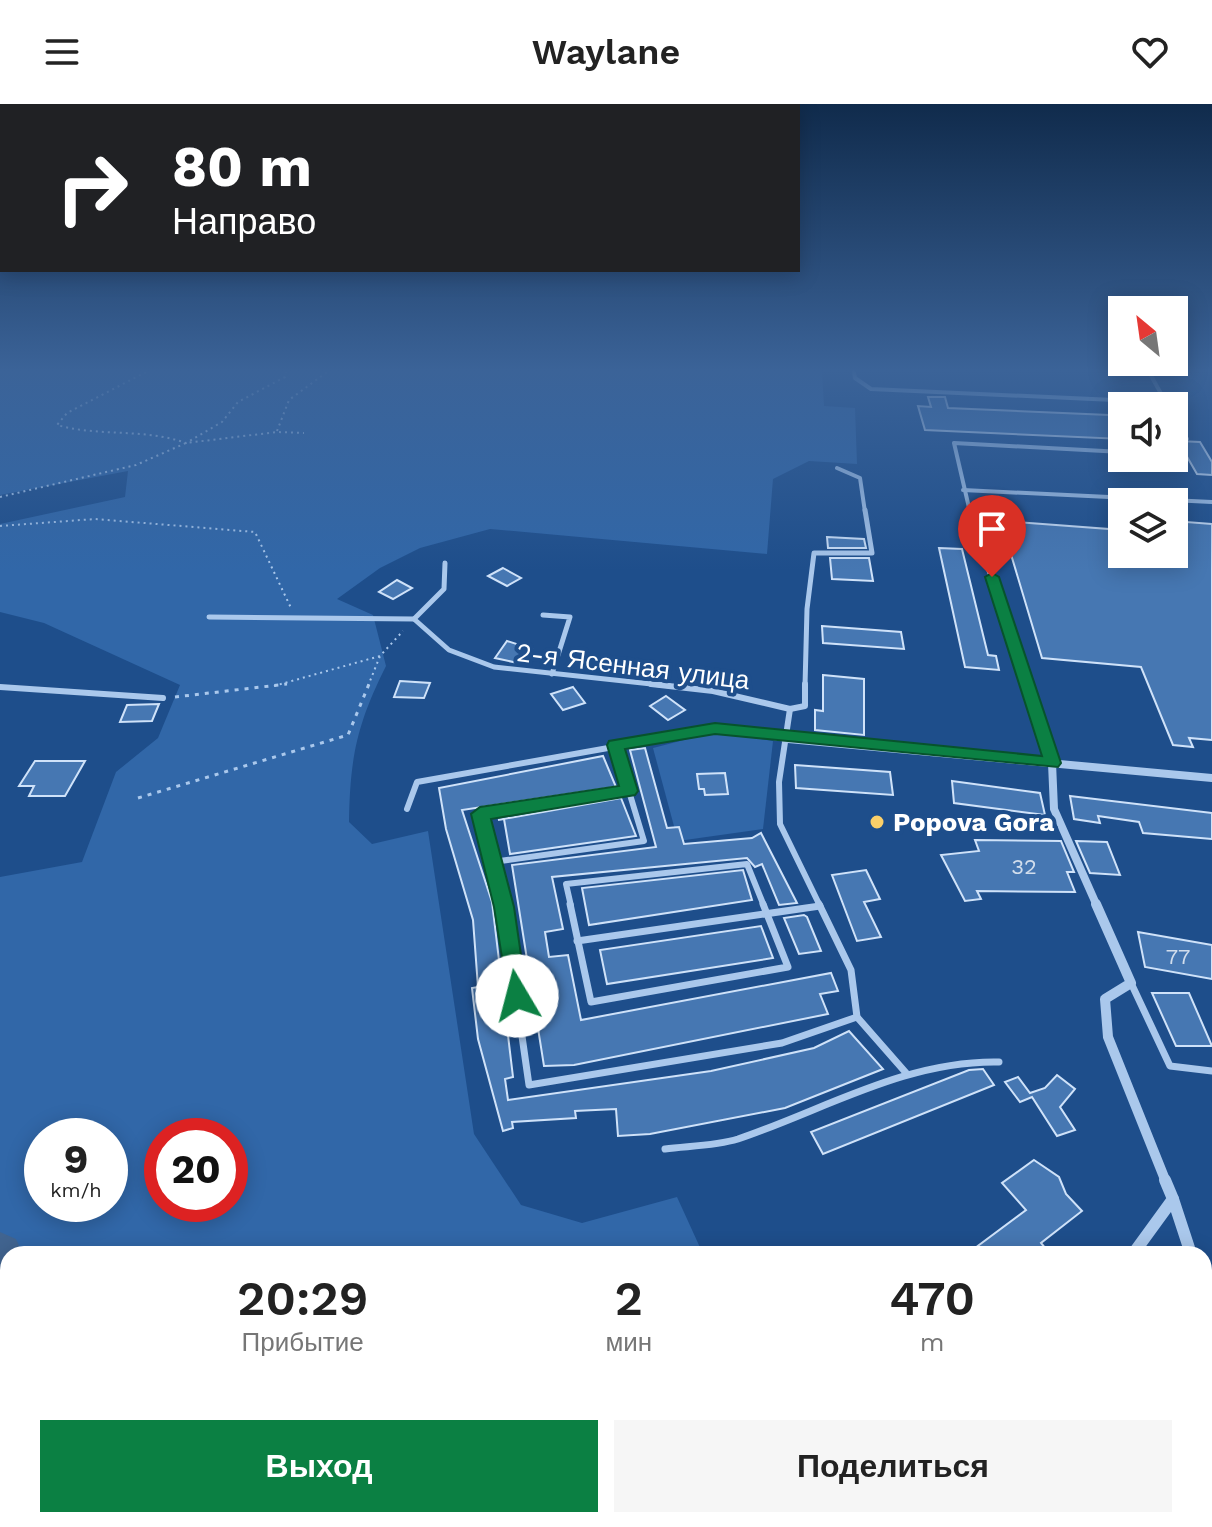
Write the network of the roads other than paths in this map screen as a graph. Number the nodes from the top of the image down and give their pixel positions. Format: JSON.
{"nodes":[{"id":1,"x":1108,"y":451,"type":"edge"},
{"id":2,"x":837,"y":468,"type":"dead end"},
{"id":3,"x":963,"y":490,"type":"junction"},
{"id":4,"x":1212,"y":502,"type":"edge"},
{"id":5,"x":445,"y":563,"type":"dead end"},
{"id":6,"x":543,"y":615,"type":"dead end"},
{"id":7,"x":209,"y":617,"type":"dead end"},
{"id":8,"x":414,"y":619,"type":"junction"},
{"id":9,"x":552,"y":674,"type":"junction"},
{"id":10,"x":0,"y":687,"type":"edge"},
{"id":11,"x":163,"y":698,"type":"road end"},
{"id":12,"x":790,"y":709,"type":"junction"},
{"id":13,"x":788,"y":739,"type":"junction"},
{"id":14,"x":615,"y":745,"type":"junction"},
{"id":15,"x":1052,"y":763,"type":"junction"},
{"id":16,"x":1212,"y":778,"type":"edge"},
{"id":17,"x":629,"y":791,"type":"junction"},
{"id":18,"x":407,"y":809,"type":"dead end"},
{"id":19,"x":493,"y":862,"type":"junction"},
{"id":20,"x":820,"y":906,"type":"junction"},
{"id":21,"x":768,"y":913,"type":"junction"},
{"id":22,"x":577,"y":941,"type":"junction"},
{"id":23,"x":1131,"y":983,"type":"junction"},
{"id":24,"x":857,"y":1017,"type":"junction"},
{"id":25,"x":999,"y":1062,"type":"dead end"},
{"id":26,"x":1212,"y":1071,"type":"edge"},
{"id":27,"x":907,"y":1074,"type":"junction"},
{"id":28,"x":665,"y":1149,"type":"dead end"},
{"id":29,"x":1173,"y":1199,"type":"junction"},
{"id":30,"x":1139,"y":1246,"type":"edge"},
{"id":31,"x":1188,"y":1246,"type":"edge"}],
"edges":[{"from":1,"to":3,"type":"lane"},
{"from":2,"to":12,"type":"lane"},
{"from":3,"to":4,"type":"lane"},
{"from":3,"to":15,"type":"lane"},
{"from":5,"to":8,"type":"lane"},
{"from":6,"to":9,"type":"lane"},
{"from":7,"to":8,"type":"lane"},
{"from":8,"to":9,"type":"lane","name":"2-я Ясенная улица"},
{"from":9,"to":12,"type":"lane","name":"2-я Ясенная улица"},
{"from":10,"to":11,"type":"lane"},
{"from":12,"to":13,"type":"lane"},
{"from":13,"to":14,"type":"lane"},
{"from":13,"to":15,"type":"street"},
{"from":13,"to":20,"type":"lane"},
{"from":14,"to":17,"type":"lane"},
{"from":14,"to":18,"type":"lane"},
{"from":15,"to":16,"type":"street"},
{"from":15,"to":23,"type":"street"},
{"from":17,"to":19,"type":"lane"},
{"from":17,"to":19,"type":"lane"},
{"from":19,"to":24,"type":"lane"},
{"from":20,"to":21,"type":"lane"},
{"from":20,"to":24,"type":"lane"},
{"from":21,"to":22,"type":"lane"},
{"from":21,"to":22,"type":"lane"},
{"from":21,"to":22,"type":"lane"},
{"from":23,"to":26,"type":"lane"},
{"from":23,"to":29,"type":"street"},
{"from":24,"to":27,"type":"lane"},
{"from":25,"to":27,"type":"lane"},
{"from":27,"to":28,"type":"lane"},
{"from":29,"to":30,"type":"street"},
{"from":29,"to":31,"type":"street"}]}
